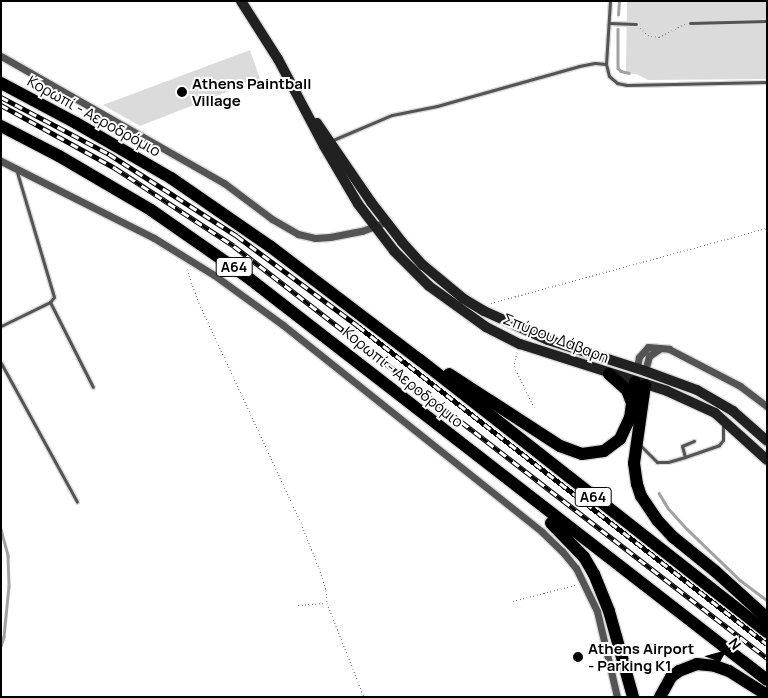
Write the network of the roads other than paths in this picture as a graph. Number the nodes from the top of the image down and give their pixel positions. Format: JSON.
{"nodes":[{"id":1,"x":241,"y":1,"type":"edge"},
{"id":2,"x":610,"y":1,"type":"edge"},
{"id":3,"x":767,"y":22,"type":"edge"},
{"id":4,"x":609,"y":23,"type":"junction"},
{"id":5,"x":690,"y":23,"type":"road end"},
{"id":6,"x":636,"y":24,"type":"road end"},
{"id":7,"x":1,"y":56,"type":"edge"},
{"id":8,"x":606,"y":64,"type":"junction"},
{"id":9,"x":767,"y":82,"type":"edge"},
{"id":10,"x":1,"y":84,"type":"edge"},
{"id":11,"x":1,"y":126,"type":"edge"},
{"id":12,"x":327,"y":144,"type":"junction"},
{"id":13,"x":1,"y":161,"type":"edge"},
{"id":14,"x":16,"y":169,"type":"junction"},
{"id":15,"x":386,"y":222,"type":"junction"},
{"id":16,"x":375,"y":228,"type":"junction"},
{"id":17,"x":50,"y":302,"type":"junction"},
{"id":18,"x":1,"y":326,"type":"edge"},
{"id":19,"x":420,"y":360,"type":"junction"},
{"id":20,"x":1,"y":363,"type":"edge"},
{"id":21,"x":641,"y":369,"type":"junction"},
{"id":22,"x":609,"y":374,"type":"junction"},
{"id":23,"x":640,"y":384,"type":"junction"},
{"id":24,"x":92,"y":387,"type":"dead end"},
{"id":25,"x":632,"y":405,"type":"junction"},
{"id":26,"x":767,"y":406,"type":"edge"},
{"id":27,"x":715,"y":413,"type":"junction"},
{"id":28,"x":449,"y":434,"type":"junction"},
{"id":29,"x":636,"y":436,"type":"junction"},
{"id":30,"x":767,"y":440,"type":"edge"},
{"id":31,"x":694,"y":441,"type":"dead end"},
{"id":32,"x":685,"y":457,"type":"junction"},
{"id":33,"x":767,"y":460,"type":"edge"},
{"id":34,"x":77,"y":502,"type":"dead end"},
{"id":35,"x":767,"y":618,"type":"edge"},
{"id":36,"x":767,"y":632,"type":"edge"},
{"id":37,"x":767,"y":680,"type":"edge"},
{"id":38,"x":767,"y":695,"type":"edge"},
{"id":39,"x":617,"y":697,"type":"edge"},
{"id":40,"x":633,"y":697,"type":"edge"},
{"id":41,"x":660,"y":697,"type":"edge"}],
"edges":[{"from":1,"to":12,"type":"street","name":"Σπύρου Δάβαρη"},
{"from":2,"to":4,"type":"lane"},
{"from":3,"to":5,"type":"lane"},
{"from":4,"to":6,"type":"lane"},
{"from":4,"to":8,"type":"lane"},
{"from":7,"to":16,"type":"street"},
{"from":8,"to":9,"type":"lane"},
{"from":8,"to":12,"type":"lane"},
{"from":10,"to":19,"type":"highway","name":"Κορωπί - Αεροδρόμιο","number":"Α64"},
{"from":11,"to":28,"type":"highway","name":"Κορωπί - Αεροδρόμιο","number":"Α64"},
{"from":12,"to":15,"type":"street","name":"Σπύρου Δάβαρη"},
{"from":12,"to":16,"type":"street","name":"Σπύρου Δάβαρη"},
{"from":13,"to":14,"type":"street"},
{"from":14,"to":17,"type":"lane"},
{"from":14,"to":39,"type":"street"},
{"from":15,"to":16,"type":"street"},
{"from":15,"to":21,"type":"street","name":"Σπύρου Δάβαρη"},
{"from":16,"to":22,"type":"street","name":"Σπύρου Δάβαρη"},
{"from":17,"to":18,"type":"lane"},
{"from":17,"to":24,"type":"lane"},
{"from":19,"to":25,"type":"highway"},
{"from":19,"to":36,"type":"highway","name":"Κορωπί - Αεροδρόμιο","number":"Α64"},
{"from":20,"to":34,"type":"lane"},
{"from":21,"to":23,"type":"street"},
{"from":21,"to":26,"type":"street"},
{"from":21,"to":30,"type":"street","name":"Σπύρου Δάβαρη"},
{"from":22,"to":23,"type":"street","name":"Σπύρου Δάβαρη"},
{"from":22,"to":25,"type":"highway"},
{"from":23,"to":25,"type":"highway"},
{"from":23,"to":27,"type":"street","name":"Σπύρου Δάβαρη"},
{"from":23,"to":29,"type":"highway"},
{"from":27,"to":32,"type":"lane"},
{"from":27,"to":33,"type":"street","name":"Σπύρου Δάβαρη"},
{"from":28,"to":37,"type":"highway","name":"Κορωπί - Αεροδρόμιο","number":"Α64"},
{"from":28,"to":40,"type":"highway"},
{"from":29,"to":32,"type":"lane"},
{"from":29,"to":35,"type":"highway"},
{"from":31,"to":32,"type":"lane"},
{"from":38,"to":41,"type":"highway"}]}
